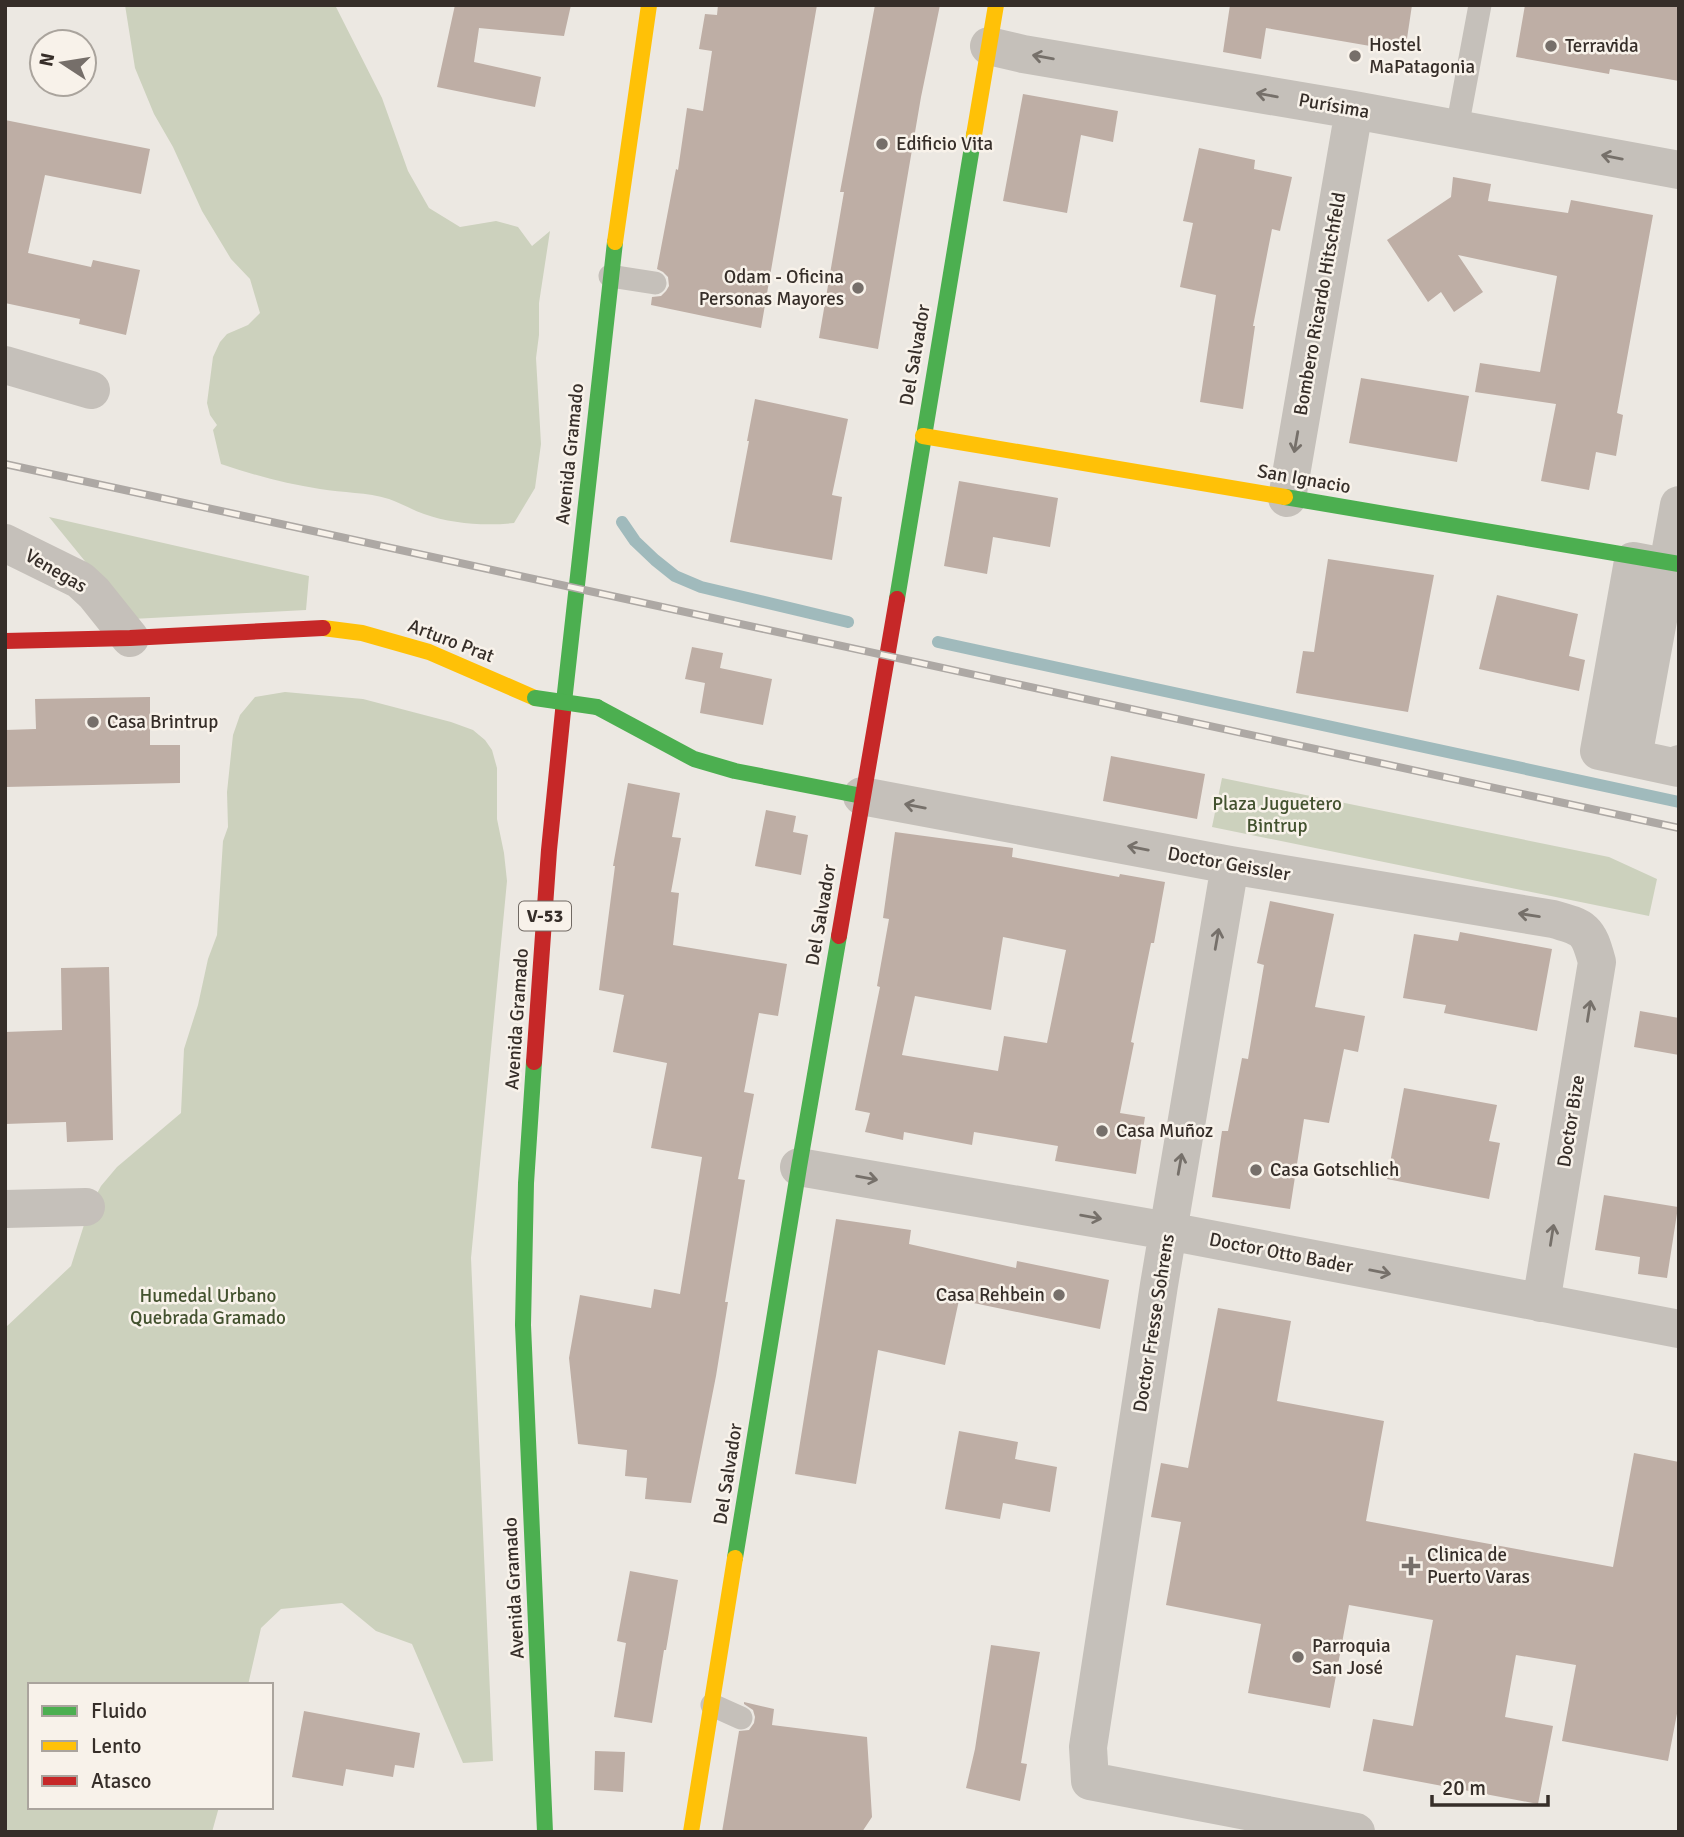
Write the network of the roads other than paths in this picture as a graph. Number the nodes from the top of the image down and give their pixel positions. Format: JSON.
{"nodes":[{"id":1,"x":649,"y":5,"type":"edge"},
{"id":2,"x":996,"y":5,"type":"edge"},
{"id":3,"x":1480,"y":5,"type":"edge"},
{"id":4,"x":989,"y":46,"type":"junction"},
{"id":5,"x":1354,"y":110,"type":"junction"},
{"id":6,"x":1457,"y":128,"type":"junction"},
{"id":7,"x":1679,"y":170,"type":"edge"},
{"id":8,"x":610,"y":276,"type":"junction"},
{"id":9,"x":655,"y":284,"type":"dead end"},
{"id":10,"x":5,"y":365,"type":"edge"},
{"id":11,"x":92,"y":390,"type":"dead end"},
{"id":12,"x":923,"y":436,"type":"junction"},
{"id":13,"x":1287,"y":498,"type":"junction"},
{"id":14,"x":1679,"y":505,"type":"edge"},
{"id":15,"x":5,"y":542,"type":"edge"},
{"id":16,"x":1673,"y":565,"type":"edge"},
{"id":17,"x":130,"y":638,"type":"junction"},
{"id":18,"x":5,"y":641,"type":"edge"},
{"id":19,"x":1634,"y":752,"type":"dead end"},
{"id":20,"x":1679,"y":764,"type":"edge"},
{"id":21,"x":862,"y":796,"type":"junction"},
{"id":22,"x":1230,"y":865,"type":"junction"},
{"id":23,"x":1591,"y":939,"type":"joint"},
{"id":24,"x":799,"y":1167,"type":"junction"},
{"id":25,"x":86,"y":1207,"type":"dead end"},
{"id":26,"x":5,"y":1209,"type":"edge"},
{"id":27,"x":1168,"y":1231,"type":"junction"},
{"id":28,"x":1541,"y":1303,"type":"junction"},
{"id":29,"x":1679,"y":1329,"type":"edge"},
{"id":30,"x":712,"y":1705,"type":"junction"},
{"id":31,"x":741,"y":1718,"type":"dead end"},
{"id":32,"x":545,"y":1832,"type":"edge"},
{"id":33,"x":691,"y":1832,"type":"edge"},
{"id":34,"x":1356,"y":1832,"type":"edge"}],
"edges":[{"from":1,"to":8,"type":"main road","name":"Avenida Gramado","number":"V-53"},
{"from":2,"to":4,"type":"main road","name":"Del Salvador"},
{"from":3,"to":6,"type":"lane"},
{"from":5,"to":4,"type":"street","name":"Purísima","one_way":true},
{"from":4,"to":12,"type":"main road","name":"Del Salvador"},
{"from":5,"to":6,"type":"street","name":"Purísima"},
{"from":5,"to":13,"type":"street","name":"Bombero Ricardo Hitschfeld","one_way":true},
{"from":7,"to":6,"type":"street","name":"Purísima","one_way":true},
{"from":8,"to":9,"type":"lane"},
{"from":8,"to":32,"type":"main road","name":"Avenida Gramado","number":"V-53"},
{"from":10,"to":11,"type":"street"},
{"from":12,"to":13,"type":"main road","name":"San Ignacio"},
{"from":12,"to":21,"type":"main road","name":"Del Salvador"},
{"from":13,"to":16,"type":"main road","name":"San Ignacio"},
{"from":14,"to":16,"type":"street"},
{"from":15,"to":17,"type":"street","name":"Venegas"},
{"from":16,"to":19,"type":"street"},
{"from":16,"to":20,"type":"street"},
{"from":17,"to":18,"type":"main road","name":"Arturo Prat"},
{"from":17,"to":21,"type":"main road","name":"Arturo Prat","bridge":true},
{"from":22,"to":21,"type":"street","name":"Doctor Geissler","one_way":true},
{"from":21,"to":24,"type":"main road","name":"Del Salvador"},
{"from":23,"to":22,"type":"street","name":"Doctor Geissler","one_way":true},
{"from":27,"to":22,"type":"street","name":"Doctor Fresse Sohrens","one_way":true},
{"from":28,"to":23,"type":"street","name":"Doctor Bize","one_way":true},
{"from":24,"to":27,"type":"street","name":"Doctor Otto Bader","one_way":true},
{"from":24,"to":30,"type":"main road","name":"Del Salvador"},
{"from":25,"to":26,"type":"street"},
{"from":27,"to":28,"type":"street","name":"Doctor Otto Bader","one_way":true},
{"from":27,"to":34,"type":"street","name":"Doctor Fresse Sohrens"},
{"from":28,"to":29,"type":"street","name":"Doctor Otto Bader"},
{"from":30,"to":31,"type":"lane"},
{"from":30,"to":33,"type":"main road","name":"Del Salvador"}]}
